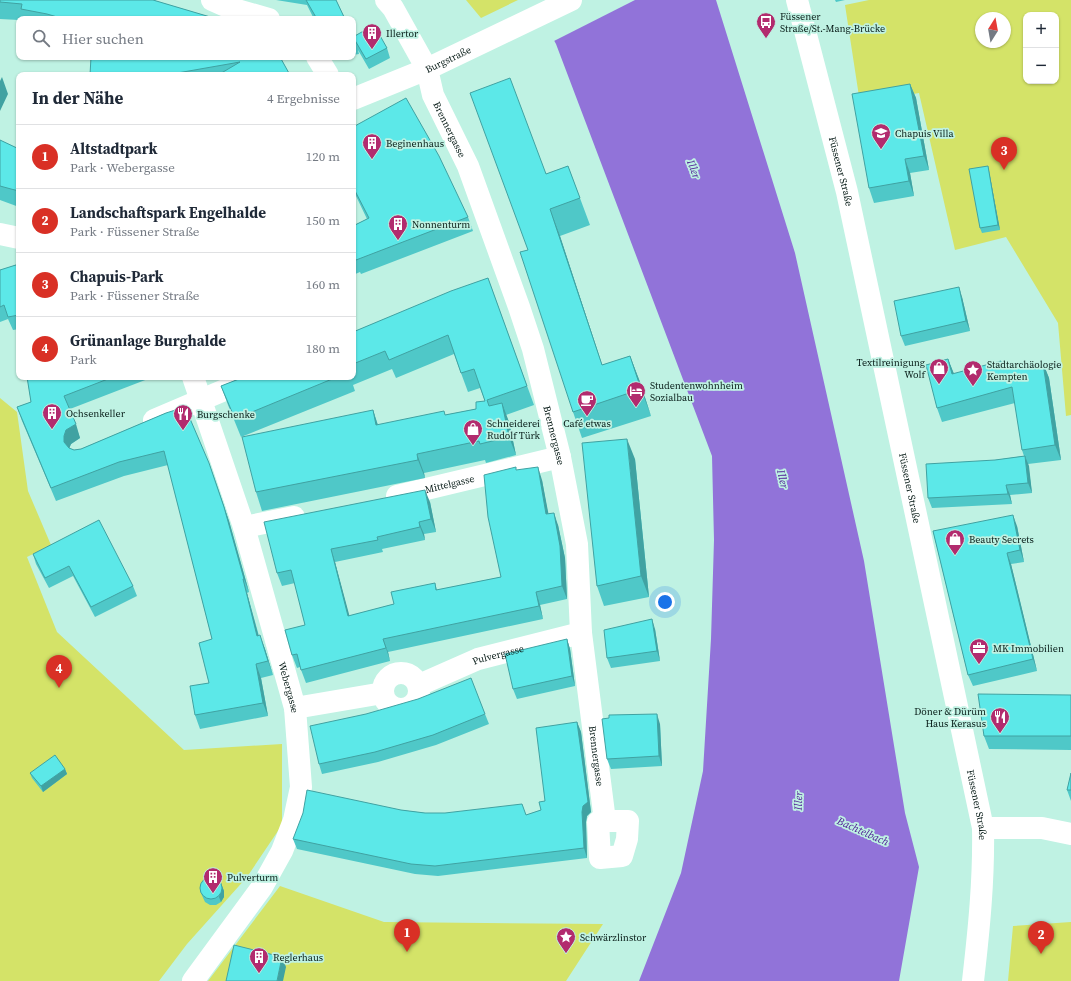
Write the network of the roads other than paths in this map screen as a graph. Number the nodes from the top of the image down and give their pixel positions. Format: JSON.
{"nodes":[{"id":1,"x":212,"y":0,"type":"edge"},
{"id":2,"x":386,"y":0,"type":"edge"},
{"id":3,"x":571,"y":0,"type":"edge"},
{"id":4,"x":797,"y":0,"type":"edge"},
{"id":5,"x":258,"y":16,"type":"edge"},
{"id":6,"x":320,"y":60,"type":"edge"},
{"id":7,"x":427,"y":69,"type":"junction"},
{"id":8,"x":326,"y":72,"type":"edge"},
{"id":9,"x":356,"y":98,"type":"edge"},
{"id":10,"x":0,"y":234,"type":"edge"},
{"id":11,"x":16,"y":237,"type":"edge"},
{"id":12,"x":194,"y":380,"type":"edge"},
{"id":13,"x":248,"y":380,"type":"edge"},
{"id":14,"x":202,"y":400,"type":"junction"},
{"id":15,"x":138,"y":427,"type":"edge"},
{"id":16,"x":560,"y":457,"type":"junction"},
{"id":17,"x":376,"y":500,"type":"edge"},
{"id":18,"x":314,"y":513,"type":"edge"},
{"id":19,"x":244,"y":527,"type":"junction"},
{"id":20,"x":581,"y":633,"type":"junction"},
{"id":21,"x":295,"y":708,"type":"junction"},
{"id":22,"x":605,"y":821,"type":"dead end"},
{"id":23,"x":983,"y":828,"type":"junction"},
{"id":24,"x":1071,"y":834,"type":"edge"},
{"id":25,"x":193,"y":981,"type":"edge"},
{"id":26,"x":973,"y":981,"type":"edge"}],
"edges":[{"from":1,"to":5,"type":"street"},
{"from":2,"to":7,"type":"street","name":"Brennergasse"},
{"from":3,"to":7,"type":"street","name":"Burgstraße"},
{"from":4,"to":23,"type":"street","name":"Füssener Straße"},
{"from":6,"to":8,"type":"street"},
{"from":7,"to":9,"type":"street","name":"Burgstraße"},
{"from":7,"to":16,"type":"street","name":"Brennergasse"},
{"from":10,"to":11,"type":"street"},
{"from":12,"to":14,"type":"street","name":"Webergasse"},
{"from":13,"to":14,"type":"street"},
{"from":14,"to":15,"type":"street"},
{"from":14,"to":19,"type":"street","name":"Webergasse"},
{"from":16,"to":17,"type":"street","name":"Mittelgasse"},
{"from":16,"to":20,"type":"street","name":"Brennergasse"},
{"from":18,"to":19,"type":"street"},
{"from":19,"to":21,"type":"street","name":"Webergasse"},
{"from":20,"to":21,"type":"street","name":"Pulvergasse"},
{"from":20,"to":22,"type":"street","name":"Brennergasse"},
{"from":21,"to":25,"type":"street","name":"Webergasse"},
{"from":23,"to":24,"type":"street"},
{"from":23,"to":26,"type":"street","name":"Füssener Straße"}]}
